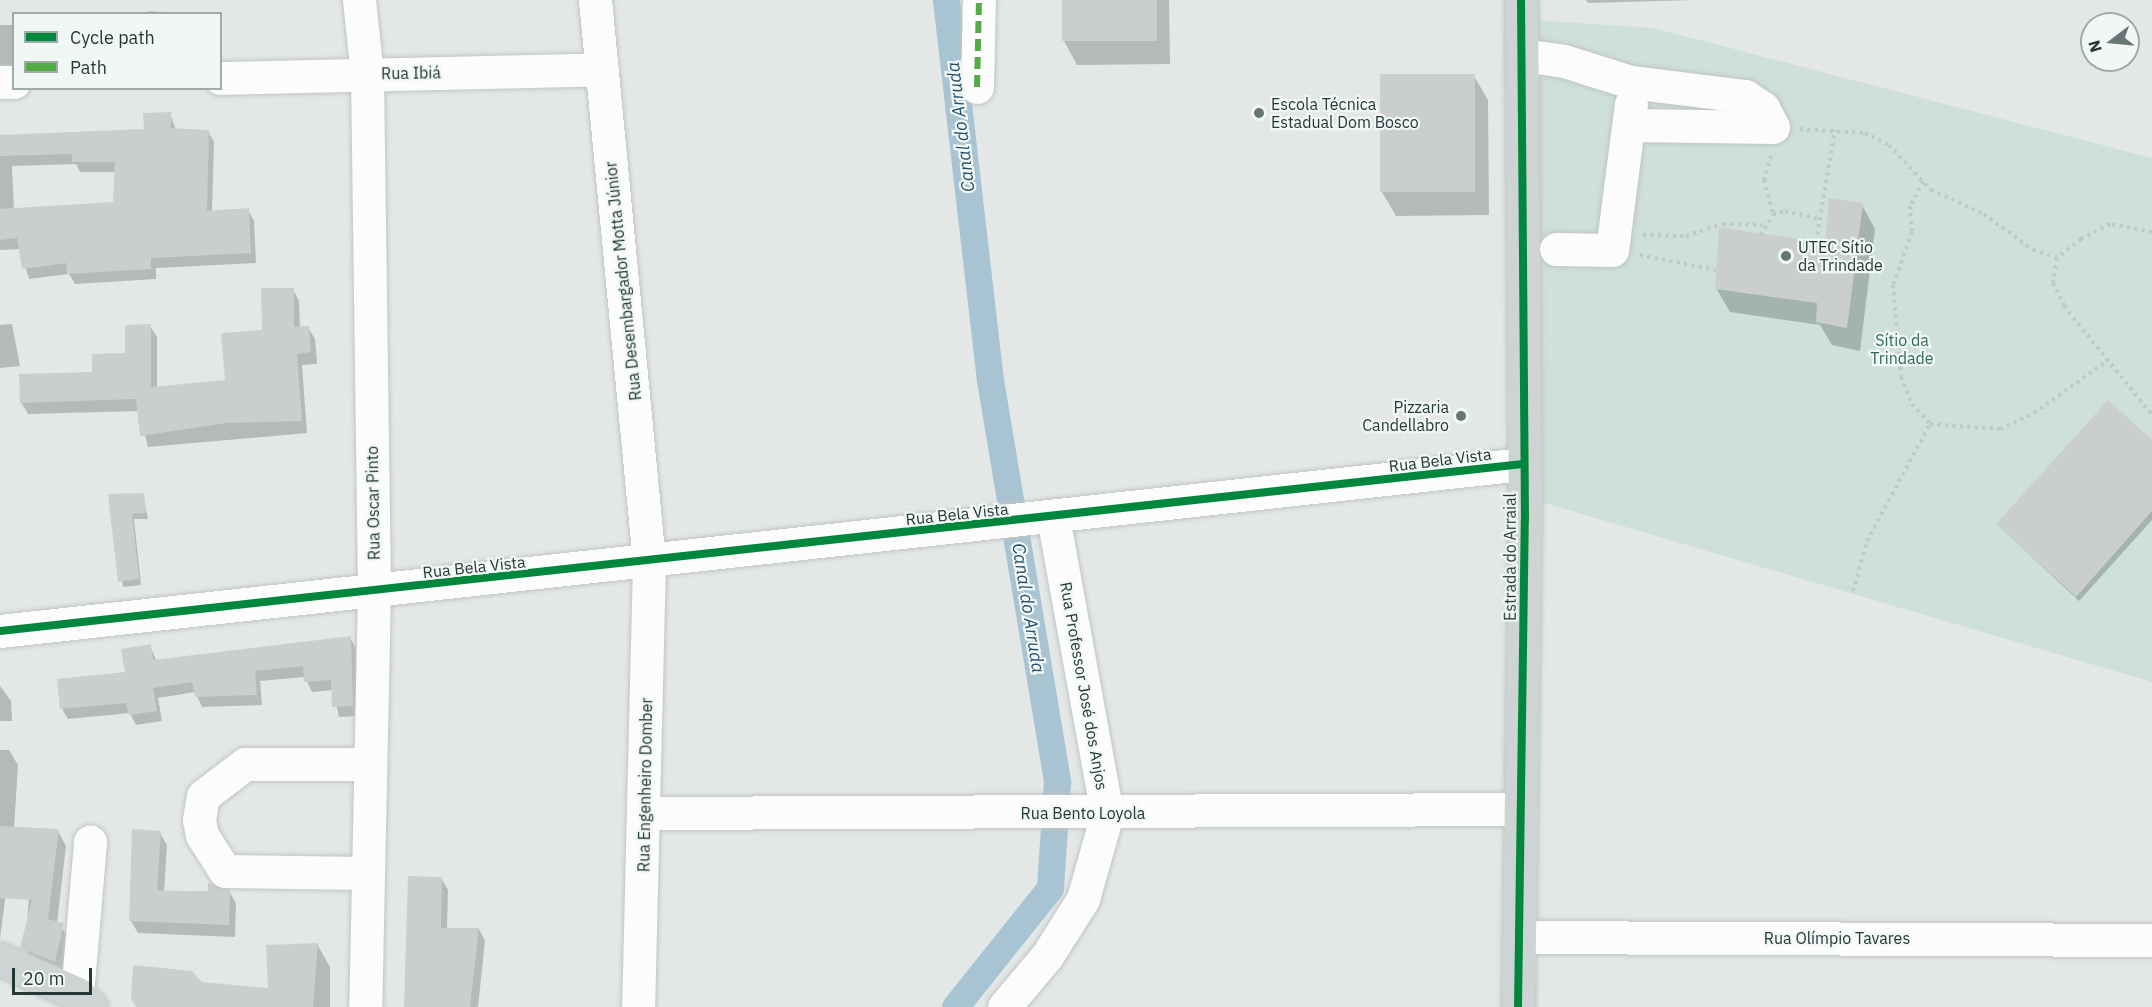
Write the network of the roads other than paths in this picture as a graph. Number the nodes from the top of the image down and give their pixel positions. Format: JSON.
{"nodes":[{"id":1,"x":359,"y":0,"type":"edge"},
{"id":2,"x":595,"y":0,"type":"edge"},
{"id":3,"x":979,"y":0,"type":"edge"},
{"id":4,"x":1521,"y":0,"type":"edge"},
{"id":5,"x":1522,"y":55,"type":"junction"},
{"id":6,"x":602,"y":69,"type":"junction"},
{"id":7,"x":367,"y":75,"type":"junction"},
{"id":8,"x":222,"y":78,"type":"edge"},
{"id":9,"x":1631,"y":82,"type":"junction"},
{"id":10,"x":977,"y":87,"type":"dead end"},
{"id":11,"x":1630,"y":125,"type":"junction"},
{"id":12,"x":1556,"y":249,"type":"dead end"},
{"id":13,"x":1523,"y":464,"type":"junction"},
{"id":14,"x":1043,"y":518,"type":"junction"},
{"id":15,"x":650,"y":562,"type":"junction"},
{"id":16,"x":374,"y":591,"type":"junction"},
{"id":17,"x":0,"y":631,"type":"edge"},
{"id":18,"x":369,"y":764,"type":"junction"},
{"id":19,"x":1521,"y":808,"type":"junction"},
{"id":20,"x":645,"y":813,"type":"junction"},
{"id":21,"x":1101,"y":814,"type":"junction"},
{"id":22,"x":90,"y":842,"type":"dead end"},
{"id":23,"x":364,"y":873,"type":"junction"},
{"id":24,"x":1521,"y":938,"type":"junction"},
{"id":25,"x":2152,"y":940,"type":"edge"},
{"id":26,"x":0,"y":959,"type":"edge"},
{"id":27,"x":84,"y":1000,"type":"edge"},
{"id":28,"x":365,"y":1007,"type":"edge"},
{"id":29,"x":638,"y":1007,"type":"edge"},
{"id":30,"x":1004,"y":1007,"type":"edge"},
{"id":31,"x":1518,"y":1007,"type":"edge"}],
"edges":[{"from":1,"to":7,"type":"street","name":"Rua Oscar Pinto"},
{"from":2,"to":6,"type":"street","name":"Rua Desembargador Motta Júnior"},
{"from":3,"to":10,"type":"street"},
{"from":4,"to":5,"type":"main road","name":"Estrada do Arraial"},
{"from":5,"to":9,"type":"street"},
{"from":5,"to":13,"type":"main road","name":"Estrada do Arraial"},
{"from":6,"to":7,"type":"street","name":"Rua Ibiá"},
{"from":6,"to":15,"type":"street","name":"Rua Desembargador Motta Júnior"},
{"from":7,"to":8,"type":"street","name":"Rua Ibiá"},
{"from":7,"to":16,"type":"street","name":"Rua Oscar Pinto"},
{"from":9,"to":11,"type":"street"},
{"from":9,"to":11,"type":"street"},
{"from":11,"to":12,"type":"street"},
{"from":13,"to":14,"type":"street","name":"Rua Bela Vista"},
{"from":13,"to":19,"type":"main road","name":"Estrada do Arraial"},
{"from":14,"to":15,"type":"street","name":"Rua Bela Vista"},
{"from":14,"to":21,"type":"street","name":"Rua Professor José dos Anjos"},
{"from":15,"to":16,"type":"street","name":"Rua Bela Vista"},
{"from":15,"to":20,"type":"street","name":"Rua Engenheiro Domber"},
{"from":16,"to":17,"type":"street","name":"Rua Bela Vista"},
{"from":16,"to":18,"type":"street","name":"Rua Oscar Pinto"},
{"from":18,"to":23,"type":"street","name":"Rua Oscar Pinto"},
{"from":18,"to":23,"type":"street"},
{"from":19,"to":21,"type":"street","name":"Rua Bento Loyola"},
{"from":19,"to":24,"type":"main road","name":"Estrada do Arraial"},
{"from":20,"to":21,"type":"street","name":"Rua Bento Loyola"},
{"from":20,"to":29,"type":"street","name":"Rua Engenheiro Domber"},
{"from":21,"to":30,"type":"street","name":"Rua Professor José dos Anjos"},
{"from":22,"to":27,"type":"street"},
{"from":23,"to":28,"type":"street","name":"Rua Oscar Pinto"},
{"from":24,"to":25,"type":"street","name":"Rua Olímpio Tavares"},
{"from":24,"to":31,"type":"main road","name":"Estrada do Arraial"},
{"from":26,"to":27,"type":"main road"}]}
